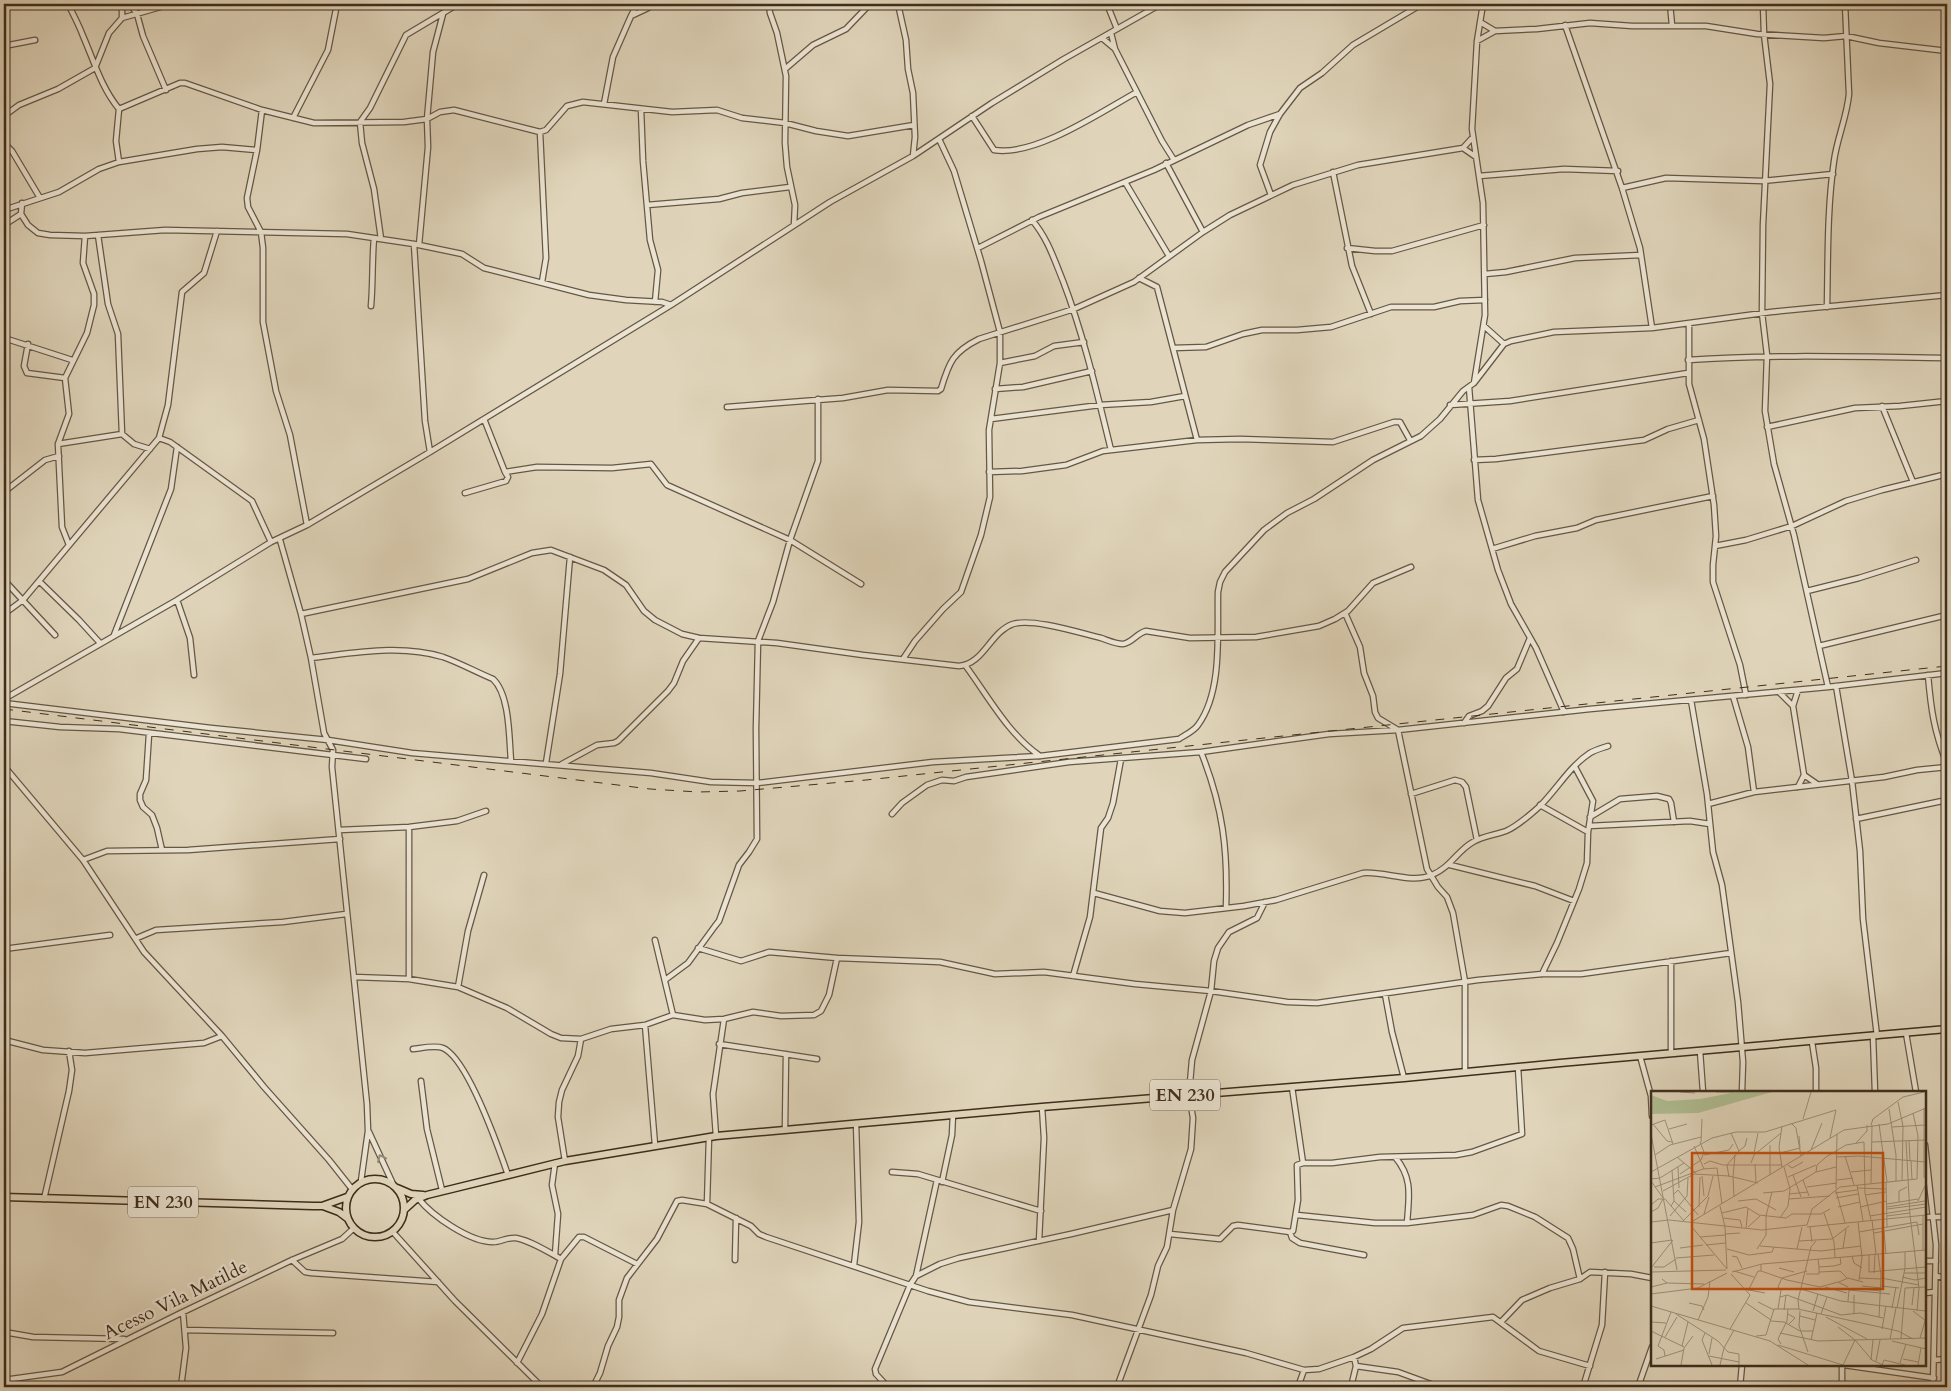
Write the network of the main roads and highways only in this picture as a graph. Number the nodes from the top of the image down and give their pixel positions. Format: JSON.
{"nodes":[{"id":1,"x":1947,"y":1029,"type":"edge"},
{"id":2,"x":394,"y":1186,"type":"junction"},
{"id":3,"x":427,"y":1194,"type":"junction"},
{"id":4,"x":4,"y":1197,"type":"edge"},
{"id":5,"x":347,"y":1197,"type":"junction"},
{"id":6,"x":322,"y":1206,"type":"junction"},
{"id":7,"x":404,"y":1210,"type":"junction"},
{"id":8,"x":347,"y":1218,"type":"junction"}],
"edges":[{"from":1,"to":3,"type":"main road","number":"EN 230"},
{"from":2,"to":3,"type":"main road","number":"EN 230"},
{"from":2,"to":5,"type":"main road"},
{"from":2,"to":7,"type":"main road"},
{"from":3,"to":7,"type":"main road","number":"EN 230"},
{"from":4,"to":6,"type":"main road","number":"EN 230"},
{"from":5,"to":6,"type":"main road","number":"EN 230"},
{"from":5,"to":8,"type":"main road"},
{"from":6,"to":8,"type":"main road","number":"EN 230"},
{"from":7,"to":8,"type":"main road"}]}
